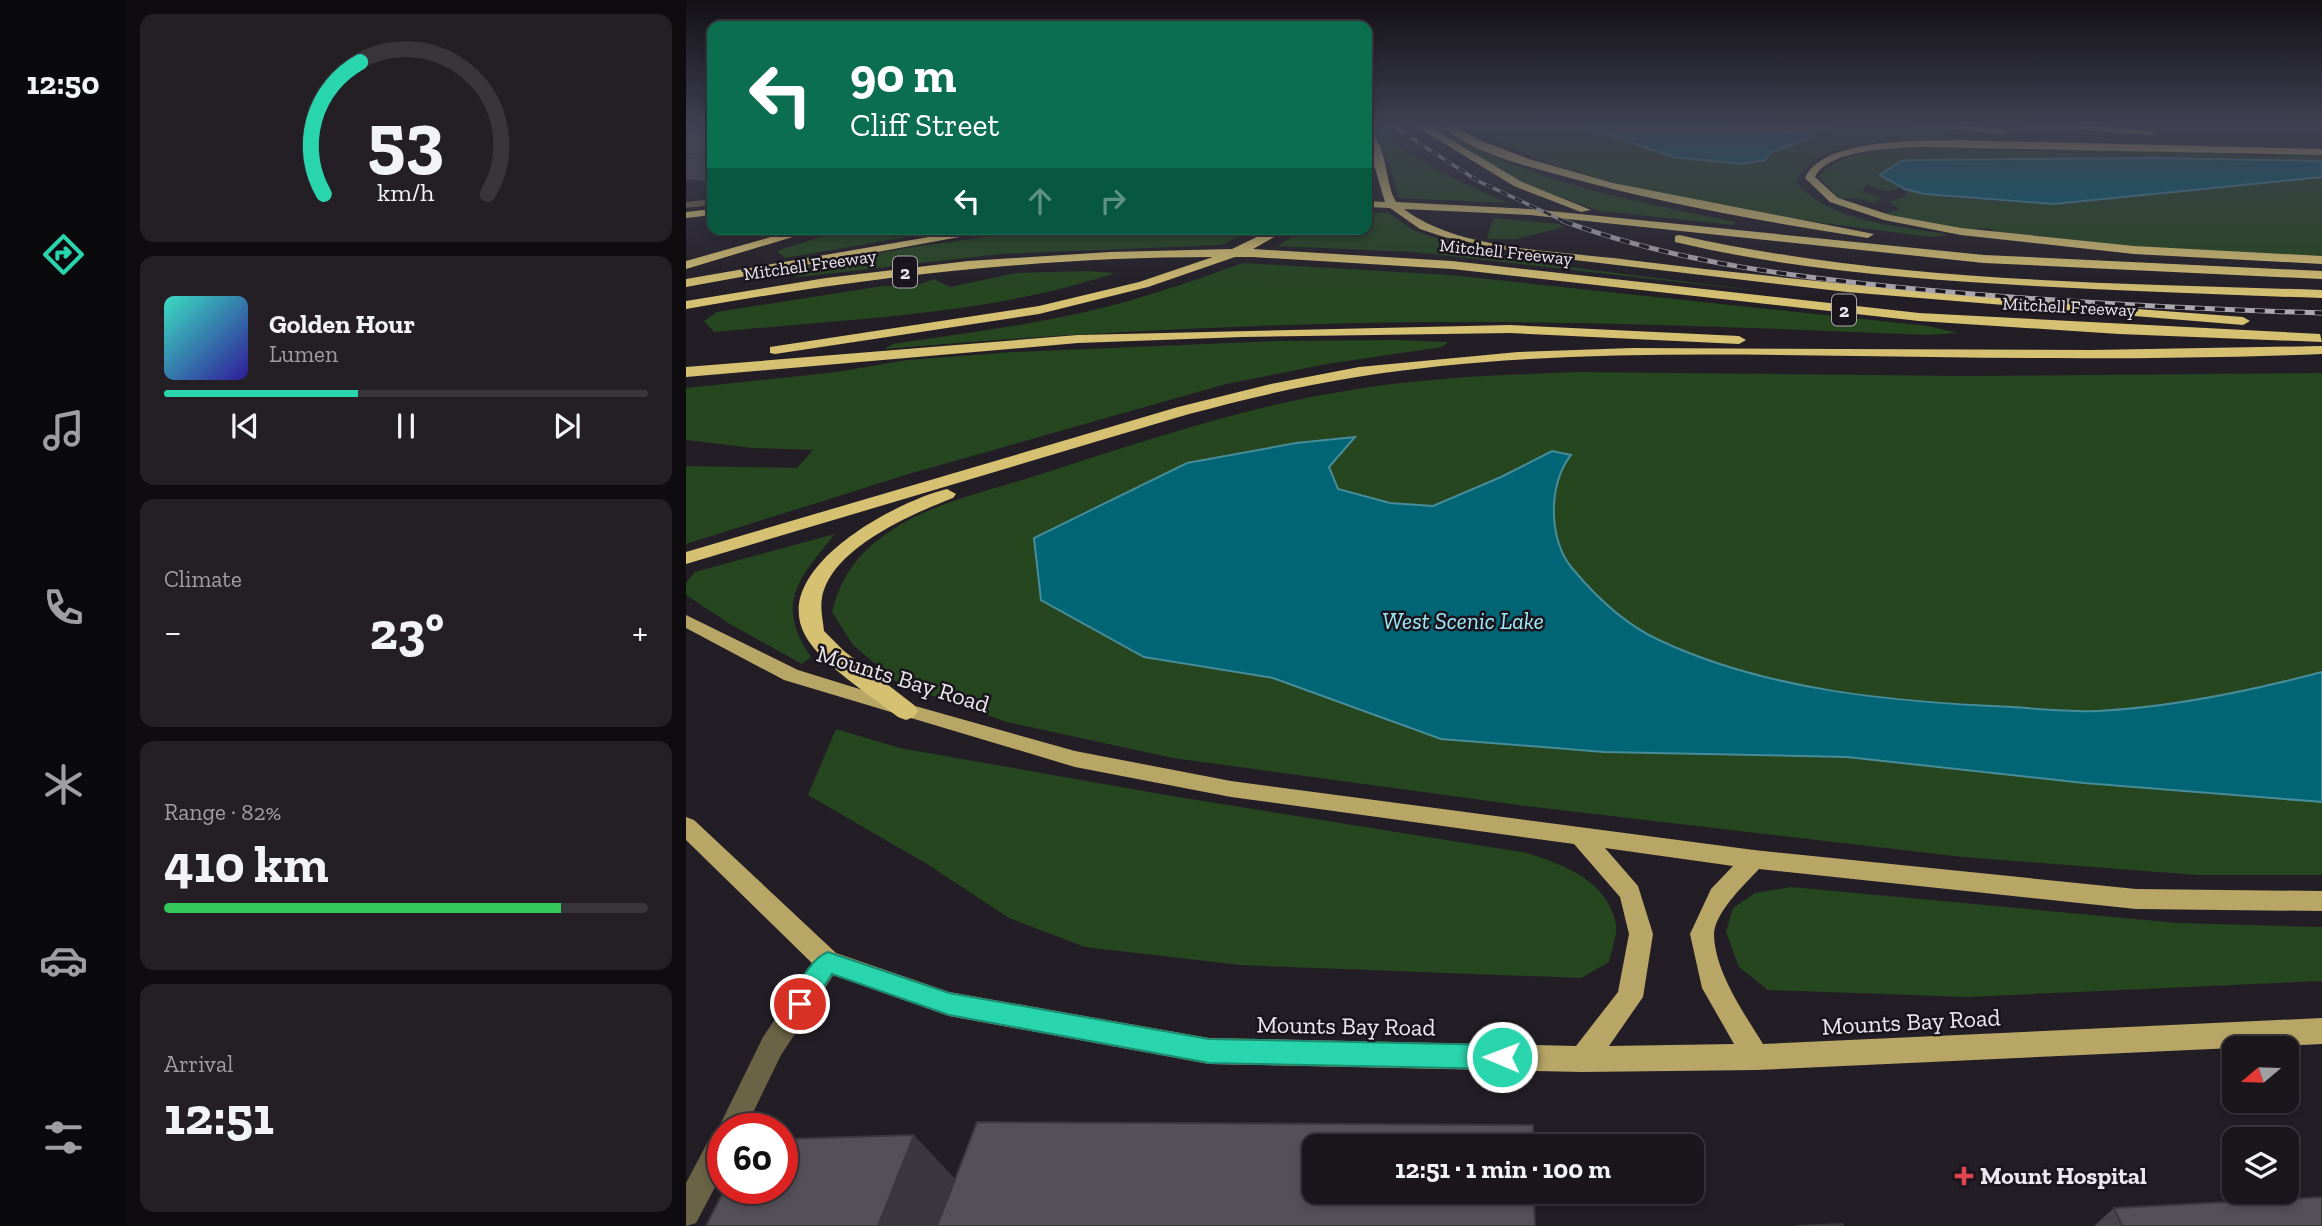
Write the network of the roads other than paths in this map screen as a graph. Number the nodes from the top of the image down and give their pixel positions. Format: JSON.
{"nodes":[{"id":1,"x":1382,"y":182,"type":"edge"},
{"id":2,"x":1519,"y":182,"type":"edge"},
{"id":3,"x":1600,"y":182,"type":"edge"},
{"id":4,"x":1813,"y":182,"type":"edge"},
{"id":5,"x":707,"y":205,"type":"edge"},
{"id":6,"x":1372,"y":205,"type":"edge"},
{"id":7,"x":686,"y":207,"type":"edge"},
{"id":8,"x":707,"y":213,"type":"edge"},
{"id":9,"x":686,"y":215,"type":"edge"},
{"id":10,"x":773,"y":235,"type":"edge"},
{"id":11,"x":790,"y":235,"type":"edge"},
{"id":12,"x":962,"y":235,"type":"edge"},
{"id":13,"x":1269,"y":235,"type":"edge"},
{"id":14,"x":707,"y":257,"type":"junction"},
{"id":15,"x":686,"y":259,"type":"edge"},
{"id":16,"x":2322,"y":260,"type":"edge"},
{"id":17,"x":686,"y":265,"type":"edge"},
{"id":18,"x":2225,"y":272,"type":"junction"},
{"id":19,"x":2322,"y":275,"type":"edge"},
{"id":20,"x":686,"y":283,"type":"edge"},
{"id":21,"x":2322,"y":294,"type":"edge"},
{"id":22,"x":686,"y":305,"type":"edge"},
{"id":23,"x":2322,"y":327,"type":"edge"},
{"id":24,"x":2322,"y":338,"type":"edge"},
{"id":25,"x":2322,"y":350,"type":"edge"},
{"id":26,"x":1992,"y":352,"type":"junction"},
{"id":27,"x":686,"y":362,"type":"edge"},
{"id":28,"x":686,"y":372,"type":"edge"},
{"id":29,"x":1170,"y":414,"type":"junction"},
{"id":30,"x":686,"y":558,"type":"edge"},
{"id":31,"x":686,"y":621,"type":"edge"},
{"id":32,"x":906,"y":711,"type":"junction"},
{"id":33,"x":686,"y":826,"type":"edge"},
{"id":34,"x":1580,"y":835,"type":"junction"},
{"id":35,"x":1755,"y":859,"type":"junction"},
{"id":36,"x":2322,"y":901,"type":"edge"},
{"id":37,"x":828,"y":962,"type":"junction"},
{"id":38,"x":2322,"y":1031,"type":"edge"},
{"id":39,"x":1756,"y":1056,"type":"junction"},
{"id":40,"x":1582,"y":1059,"type":"junction"},
{"id":41,"x":738,"y":1113,"type":"edge"},
{"id":42,"x":707,"y":1173,"type":"edge"},
{"id":43,"x":686,"y":1213,"type":"edge"}],
"edges":[{"from":1,"to":23,"type":"highway"},
{"from":2,"to":21,"type":"highway"},
{"from":3,"to":18,"type":"highway"},
{"from":4,"to":16,"type":"highway"},
{"from":5,"to":7,"type":"highway"},
{"from":6,"to":18,"type":"highway","name":"Mitchell Freeway"},
{"from":8,"to":9,"type":"highway"},
{"from":10,"to":14,"type":"highway"},
{"from":11,"to":14,"type":"highway"},
{"from":12,"to":20,"type":"highway","name":"Mitchell Freeway","number":"2"},
{"from":13,"to":27,"type":"highway"},
{"from":14,"to":15,"type":"highway"},
{"from":14,"to":17,"type":"highway"},
{"from":18,"to":19,"type":"highway","name":"Mitchell Freeway"},
{"from":22,"to":24,"type":"highway","name":"Mitchell Freeway","number":"2"},
{"from":25,"to":26,"type":"highway"},
{"from":26,"to":28,"type":"highway"},
{"from":26,"to":29,"type":"highway"},
{"from":29,"to":30,"type":"highway"},
{"from":29,"to":32,"type":"highway"},
{"from":31,"to":32,"type":"main road","name":"Mounts Bay Road"},
{"from":32,"to":34,"type":"main road","name":"Mounts Bay Road"},
{"from":33,"to":37,"type":"main road","name":"Mounts Bay Road"},
{"from":34,"to":35,"type":"main road","name":"Mounts Bay Road"},
{"from":34,"to":40,"type":"main road"},
{"from":35,"to":36,"type":"main road","name":"Mounts Bay Road"},
{"from":35,"to":39,"type":"main road"},
{"from":37,"to":40,"type":"main road","name":"Mounts Bay Road"},
{"from":37,"to":41,"type":"lane"},
{"from":38,"to":39,"type":"main road","name":"Mounts Bay Road"},
{"from":39,"to":40,"type":"main road","name":"Mounts Bay Road"},
{"from":42,"to":43,"type":"lane"}]}
